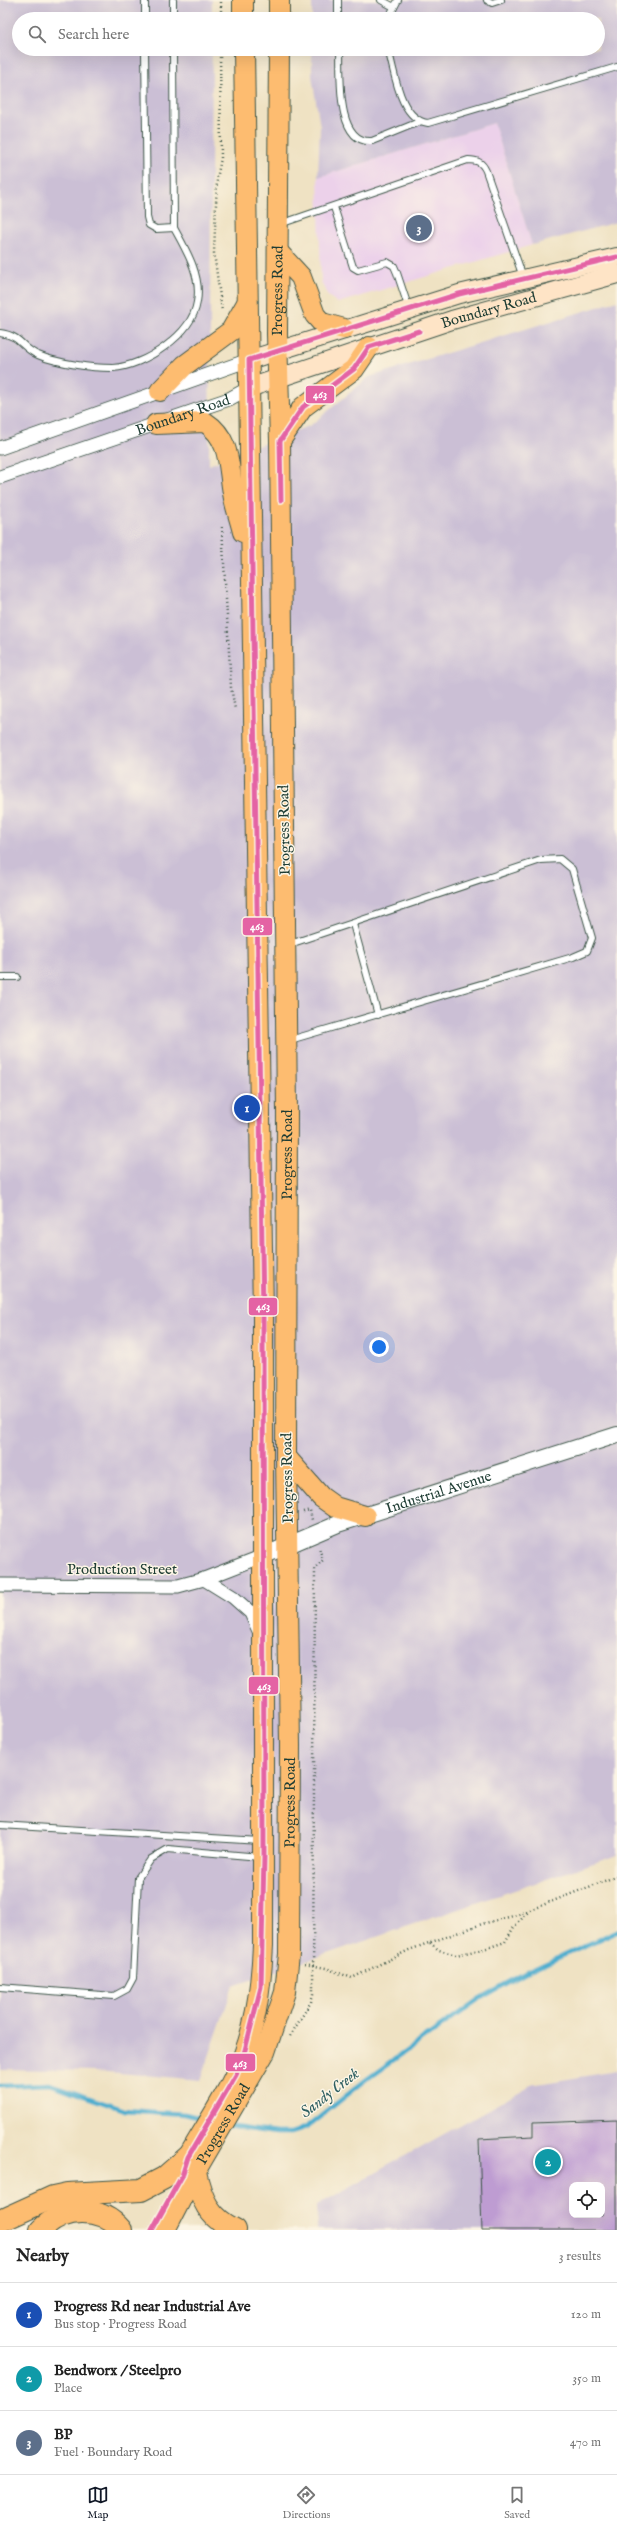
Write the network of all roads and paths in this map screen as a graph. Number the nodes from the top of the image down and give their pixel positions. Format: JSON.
{"nodes":[{"id":1,"x":145,"y":0,"type":"edge"},
{"id":2,"x":173,"y":0,"type":"edge"},
{"id":3,"x":221,"y":0,"type":"edge"},
{"id":4,"x":243,"y":0,"type":"edge"},
{"id":5,"x":279,"y":0,"type":"edge"},
{"id":6,"x":338,"y":0,"type":"edge"},
{"id":7,"x":381,"y":0,"type":"edge"},
{"id":8,"x":398,"y":0,"type":"edge"},
{"id":9,"x":487,"y":0,"type":"edge"},
{"id":10,"x":502,"y":0,"type":"edge"},
{"id":11,"x":394,"y":7,"type":"junction"},
{"id":12,"x":145,"y":12,"type":"edge"},
{"id":13,"x":173,"y":12,"type":"edge"},
{"id":14,"x":221,"y":12,"type":"edge"},
{"id":15,"x":243,"y":12,"type":"edge"},
{"id":16,"x":279,"y":12,"type":"edge"},
{"id":17,"x":338,"y":12,"type":"edge"},
{"id":18,"x":392,"y":12,"type":"edge"},
{"id":19,"x":145,"y":56,"type":"edge"},
{"id":20,"x":173,"y":56,"type":"edge"},
{"id":21,"x":244,"y":56,"type":"edge"},
{"id":22,"x":279,"y":56,"type":"edge"},
{"id":23,"x":340,"y":56,"type":"edge"},
{"id":24,"x":390,"y":56,"type":"edge"},
{"id":25,"x":617,"y":67,"type":"edge"},
{"id":26,"x":419,"y":122,"type":"junction"},
{"id":27,"x":334,"y":207,"type":"junction"},
{"id":28,"x":278,"y":225,"type":"junction"},
{"id":29,"x":174,"y":228,"type":"junction"},
{"id":30,"x":278,"y":252,"type":"junction"},
{"id":31,"x":617,"y":257,"type":"edge"},
{"id":32,"x":617,"y":274,"type":"edge"},
{"id":33,"x":524,"y":279,"type":"junction"},
{"id":34,"x":246,"y":303,"type":"junction"},
{"id":35,"x":409,"y":310,"type":"junction"},
{"id":36,"x":344,"y":329,"type":"junction"},
{"id":37,"x":0,"y":333,"type":"edge"},
{"id":38,"x":369,"y":347,"type":"junction"},
{"id":39,"x":278,"y":350,"type":"junction"},
{"id":40,"x":249,"y":360,"type":"junction"},
{"id":41,"x":279,"y":378,"type":"junction"},
{"id":42,"x":249,"y":388,"type":"junction"},
{"id":43,"x":160,"y":391,"type":"junction"},
{"id":44,"x":156,"y":424,"type":"junction"},
{"id":45,"x":280,"y":441,"type":"junction"},
{"id":46,"x":0,"y":448,"type":"edge"},
{"id":47,"x":0,"y":477,"type":"edge"},
{"id":48,"x":250,"y":559,"type":"junction"},
{"id":49,"x":354,"y":924,"type":"junction"},
{"id":50,"x":285,"y":946,"type":"junction"},
{"id":51,"x":0,"y":977,"type":"edge"},
{"id":52,"x":17,"y":977,"type":"dead end"},
{"id":53,"x":378,"y":1015,"type":"junction"},
{"id":54,"x":286,"y":1041,"type":"junction"},
{"id":55,"x":617,"y":1435,"type":"edge"},
{"id":56,"x":286,"y":1457,"type":"junction"},
{"id":57,"x":365,"y":1516,"type":"junction"},
{"id":58,"x":288,"y":1546,"type":"junction"},
{"id":59,"x":263,"y":1556,"type":"junction"},
{"id":60,"x":204,"y":1579,"type":"junction"},
{"id":61,"x":0,"y":1585,"type":"edge"},
{"id":62,"x":264,"y":1642,"type":"junction"},
{"id":63,"x":0,"y":1825,"type":"edge"},
{"id":64,"x":264,"y":1849,"type":"junction"},
{"id":65,"x":617,"y":1876,"type":"edge"},
{"id":66,"x":529,"y":1911,"type":"junction"},
{"id":67,"x":430,"y":1943,"type":"junction"},
{"id":68,"x":288,"y":1963,"type":"junction"},
{"id":69,"x":0,"y":1987,"type":"edge"},
{"id":70,"x":231,"y":2099,"type":"junction"},
{"id":71,"x":197,"y":2155,"type":"junction"},
{"id":72,"x":0,"y":2221,"type":"edge"},
{"id":73,"x":41,"y":2230,"type":"edge"},
{"id":74,"x":121,"y":2230,"type":"edge"},
{"id":75,"x":152,"y":2230,"type":"edge"},
{"id":76,"x":165,"y":2230,"type":"edge"},
{"id":77,"x":235,"y":2230,"type":"edge"}],
"edges":[{"from":1,"to":12,"type":"lane"},
{"from":2,"to":13,"type":"lane"},
{"from":3,"to":14,"type":"path"},
{"from":4,"to":15,"type":"main road"},
{"from":5,"to":16,"type":"main road"},
{"from":6,"to":17,"type":"lane"},
{"from":7,"to":11,"type":"lane"},
{"from":8,"to":11,"type":"lane"},
{"from":9,"to":10,"type":"lane"},
{"from":11,"to":18,"type":"lane"},
{"from":19,"to":29,"type":"lane"},
{"from":20,"to":29,"type":"lane"},
{"from":21,"to":34,"type":"main road","name":"Progress Road"},
{"from":22,"to":28,"type":"main road","name":"Progress Road"},
{"from":23,"to":26,"type":"lane"},
{"from":24,"to":26,"type":"lane"},
{"from":25,"to":26,"type":"lane"},
{"from":27,"to":28,"type":"lane"},
{"from":27,"to":33,"type":"lane"},
{"from":27,"to":35,"type":"lane"},
{"from":28,"to":30,"type":"main road","name":"Progress Road"},
{"from":29,"to":37,"type":"lane"},
{"from":30,"to":36,"type":"main road"},
{"from":30,"to":39,"type":"main road","name":"Progress Road"},
{"from":31,"to":33,"type":"main road","name":"Boundary Road"},
{"from":32,"to":38,"type":"main road","name":"Boundary Road"},
{"from":33,"to":35,"type":"main road","name":"Boundary Road"},
{"from":34,"to":40,"type":"main road","name":"Progress Road"},
{"from":34,"to":43,"type":"main road"},
{"from":35,"to":36,"type":"main road","name":"Boundary Road"},
{"from":36,"to":39,"type":"main road","name":"Boundary Road"},
{"from":38,"to":41,"type":"main road","name":"Boundary Road"},
{"from":38,"to":45,"type":"main road"},
{"from":39,"to":40,"type":"main road","name":"Boundary Road"},
{"from":39,"to":41,"type":"main road","name":"Progress Road"},
{"from":40,"to":42,"type":"main road","name":"Progress Road"},
{"from":40,"to":43,"type":"street","name":"Boundary Road"},
{"from":41,"to":42,"type":"main road","name":"Boundary Road"},
{"from":41,"to":45,"type":"main road","name":"Progress Road"},
{"from":42,"to":44,"type":"street","name":"Boundary Road"},
{"from":42,"to":48,"type":"main road","name":"Progress Road"},
{"from":43,"to":46,"type":"street","name":"Boundary Road"},
{"from":44,"to":47,"type":"street","name":"Boundary Road"},
{"from":44,"to":48,"type":"main road"},
{"from":45,"to":50,"type":"main road","name":"Progress Road"},
{"from":48,"to":59,"type":"main road","name":"Progress Road"},
{"from":49,"to":50,"type":"lane"},
{"from":49,"to":53,"type":"lane"},
{"from":49,"to":53,"type":"lane"},
{"from":50,"to":54,"type":"main road","name":"Progress Road"},
{"from":51,"to":52,"type":"lane"},
{"from":53,"to":54,"type":"lane"},
{"from":54,"to":56,"type":"main road","name":"Progress Road"},
{"from":55,"to":57,"type":"street","name":"Industrial Avenue"},
{"from":56,"to":57,"type":"main road"},
{"from":56,"to":58,"type":"main road","name":"Progress Road"},
{"from":57,"to":58,"type":"street","name":"Industrial Avenue"},
{"from":58,"to":59,"type":"street","name":"Industrial Avenue"},
{"from":58,"to":68,"type":"main road","name":"Progress Road"},
{"from":59,"to":60,"type":"street","name":"Production Street"},
{"from":59,"to":62,"type":"main road","name":"Progress Road"},
{"from":60,"to":61,"type":"street","name":"Production Street"},
{"from":60,"to":62,"type":"street"},
{"from":62,"to":64,"type":"main road","name":"Progress Road"},
{"from":63,"to":64,"type":"lane"},
{"from":64,"to":69,"type":"lane"},
{"from":64,"to":70,"type":"main road","name":"Progress Road"},
{"from":65,"to":66,"type":"path"},
{"from":66,"to":67,"type":"path"},
{"from":66,"to":67,"type":"path"},
{"from":67,"to":68,"type":"path"},
{"from":68,"to":70,"type":"main road","name":"Progress Road"},
{"from":70,"to":71,"type":"main road","name":"Progress Road"},
{"from":71,"to":72,"type":"highway"},
{"from":71,"to":75,"type":"main road","name":"Progress Road"},
{"from":71,"to":76,"type":"main road","name":"Progress Road"},
{"from":71,"to":77,"type":"highway"},
{"from":73,"to":74,"type":"highway"}]}
